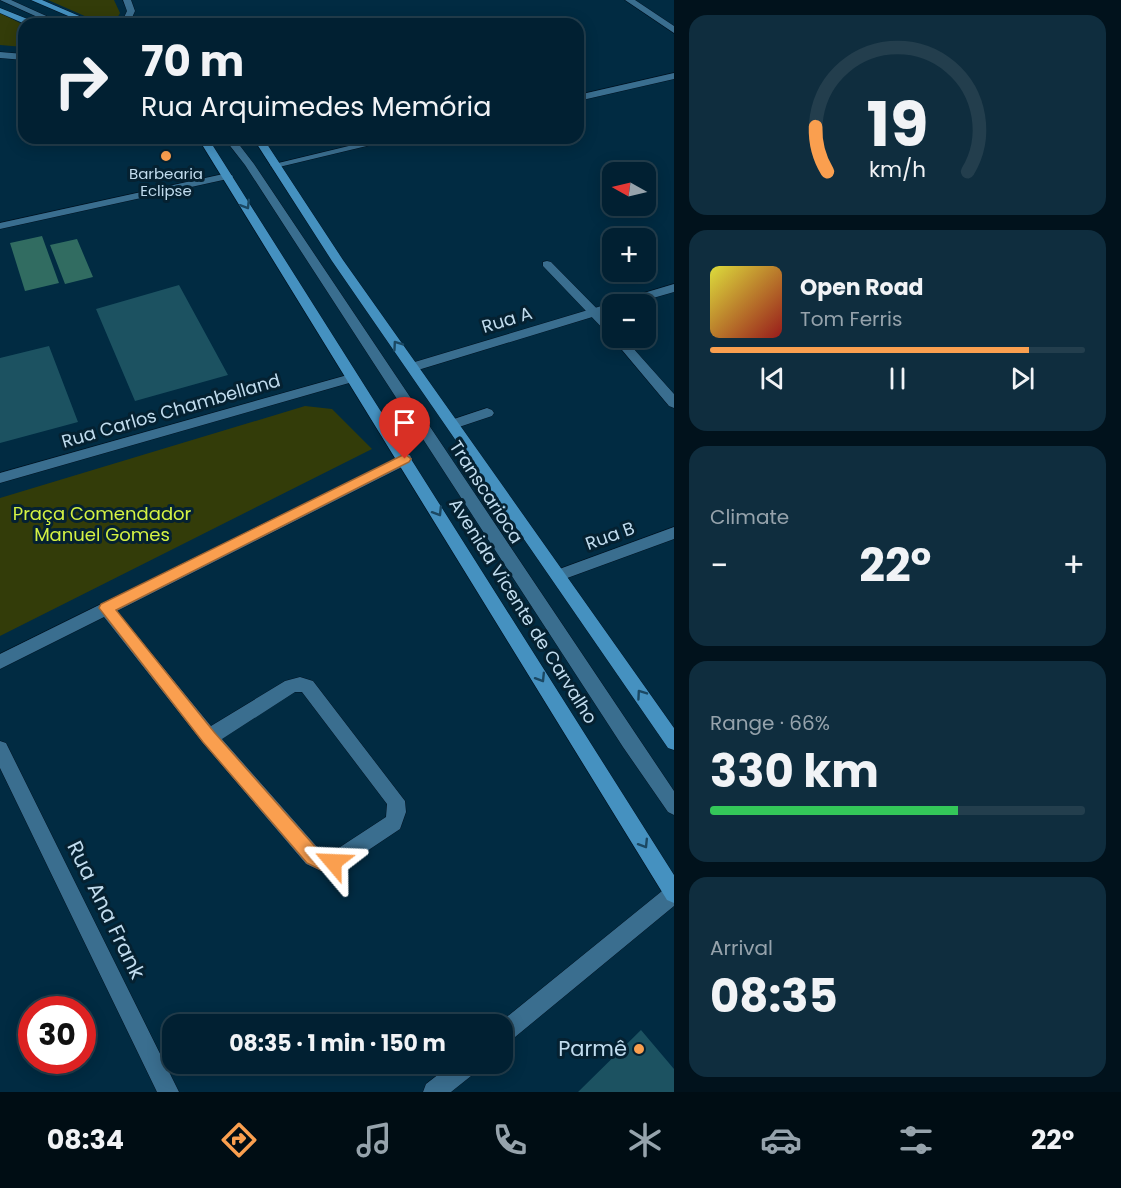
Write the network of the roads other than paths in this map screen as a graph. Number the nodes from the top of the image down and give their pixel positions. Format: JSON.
{"nodes":[{"id":1,"x":4,"y":0,"type":"edge"},
{"id":2,"x":35,"y":0,"type":"edge"},
{"id":3,"x":128,"y":0,"type":"edge"},
{"id":4,"x":629,"y":0,"type":"edge"},
{"id":5,"x":0,"y":10,"type":"edge"},
{"id":6,"x":18,"y":18,"type":"edge"},
{"id":7,"x":46,"y":18,"type":"edge"},
{"id":8,"x":79,"y":18,"type":"edge"},
{"id":9,"x":128,"y":18,"type":"edge"},
{"id":10,"x":674,"y":30,"type":"edge"},
{"id":11,"x":0,"y":55,"type":"edge"},
{"id":12,"x":18,"y":56,"type":"edge"},
{"id":13,"x":674,"y":76,"type":"edge"},
{"id":14,"x":584,"y":97,"type":"edge"},
{"id":15,"x":207,"y":144,"type":"edge"},
{"id":16,"x":234,"y":144,"type":"edge"},
{"id":17,"x":262,"y":144,"type":"edge"},
{"id":18,"x":368,"y":144,"type":"edge"},
{"id":19,"x":275,"y":165,"type":"junction"},
{"id":20,"x":228,"y":176,"type":"junction"},
{"id":21,"x":0,"y":226,"type":"edge"},
{"id":22,"x":547,"y":264,"type":"dead end"},
{"id":23,"x":674,"y":288,"type":"edge"},
{"id":24,"x":654,"y":294,"type":"edge"},
{"id":25,"x":602,"y":310,"type":"edge"},
{"id":26,"x":596,"y":312,"type":"junction"},
{"id":27,"x":602,"y":319,"type":"edge"},
{"id":28,"x":627,"y":348,"type":"edge"},
{"id":29,"x":413,"y":367,"type":"junction"},
{"id":30,"x":351,"y":378,"type":"junction"},
{"id":31,"x":674,"y":403,"type":"edge"},
{"id":32,"x":488,"y":413,"type":"dead end"},
{"id":33,"x":453,"y":424,"type":"junction"},
{"id":34,"x":405,"y":459,"type":"junction"},
{"id":35,"x":0,"y":478,"type":"edge"},
{"id":36,"x":674,"y":533,"type":"edge"},
{"id":37,"x":559,"y":575,"type":"junction"},
{"id":38,"x":106,"y":608,"type":"junction"},
{"id":39,"x":0,"y":662,"type":"edge"},
{"id":40,"x":208,"y":737,"type":"junction"},
{"id":41,"x":674,"y":742,"type":"edge"},
{"id":42,"x":0,"y":749,"type":"edge"},
{"id":43,"x":674,"y":806,"type":"edge"},
{"id":44,"x":674,"y":893,"type":"edge"},
{"id":45,"x":513,"y":1026,"type":"edge"},
{"id":46,"x":456,"y":1074,"type":"edge"},
{"id":47,"x":168,"y":1092,"type":"edge"},
{"id":48,"x":434,"y":1092,"type":"edge"}],
"edges":[{"from":1,"to":7,"type":"street"},
{"from":2,"to":8,"type":"main road"},
{"from":3,"to":9,"type":"street"},
{"from":4,"to":10,"type":"street"},
{"from":5,"to":6,"type":"main road"},
{"from":11,"to":12,"type":"street"},
{"from":13,"to":14,"type":"street"},
{"from":15,"to":20,"type":"main road","name":"Avenida Vicente de Carvalho"},
{"from":16,"to":43,"type":"street","name":"Transcarioca"},
{"from":17,"to":19,"type":"main road"},
{"from":18,"to":19,"type":"street"},
{"from":29,"to":19,"type":"main road","one_way":true},
{"from":20,"to":21,"type":"street"},
{"from":20,"to":30,"type":"main road","name":"Avenida Vicente de Carvalho","one_way":true},
{"from":22,"to":26,"type":"street"},
{"from":23,"to":24,"type":"street"},
{"from":25,"to":26,"type":"street","name":"Rua A"},
{"from":26,"to":27,"type":"street"},
{"from":26,"to":29,"type":"street","name":"Rua A"},
{"from":28,"to":31,"type":"street"},
{"from":29,"to":33,"type":"main road"},
{"from":30,"to":34,"type":"main road","name":"Avenida Vicente de Carvalho"},
{"from":30,"to":35,"type":"street","name":"Rua Carlos Chambelland"},
{"from":32,"to":33,"type":"street"},
{"from":33,"to":37,"type":"main road"},
{"from":34,"to":38,"type":"street"},
{"from":34,"to":44,"type":"main road","name":"Avenida Vicente de Carvalho","one_way":true},
{"from":36,"to":37,"type":"street","name":"Rua B"},
{"from":41,"to":37,"type":"main road","one_way":true},
{"from":38,"to":39,"type":"street"},
{"from":38,"to":40,"type":"street"},
{"from":40,"to":40,"type":"street"},
{"from":42,"to":47,"type":"street","name":"Rua Ana Frank"},
{"from":44,"to":45,"type":"street"},
{"from":46,"to":48,"type":"street"}]}
